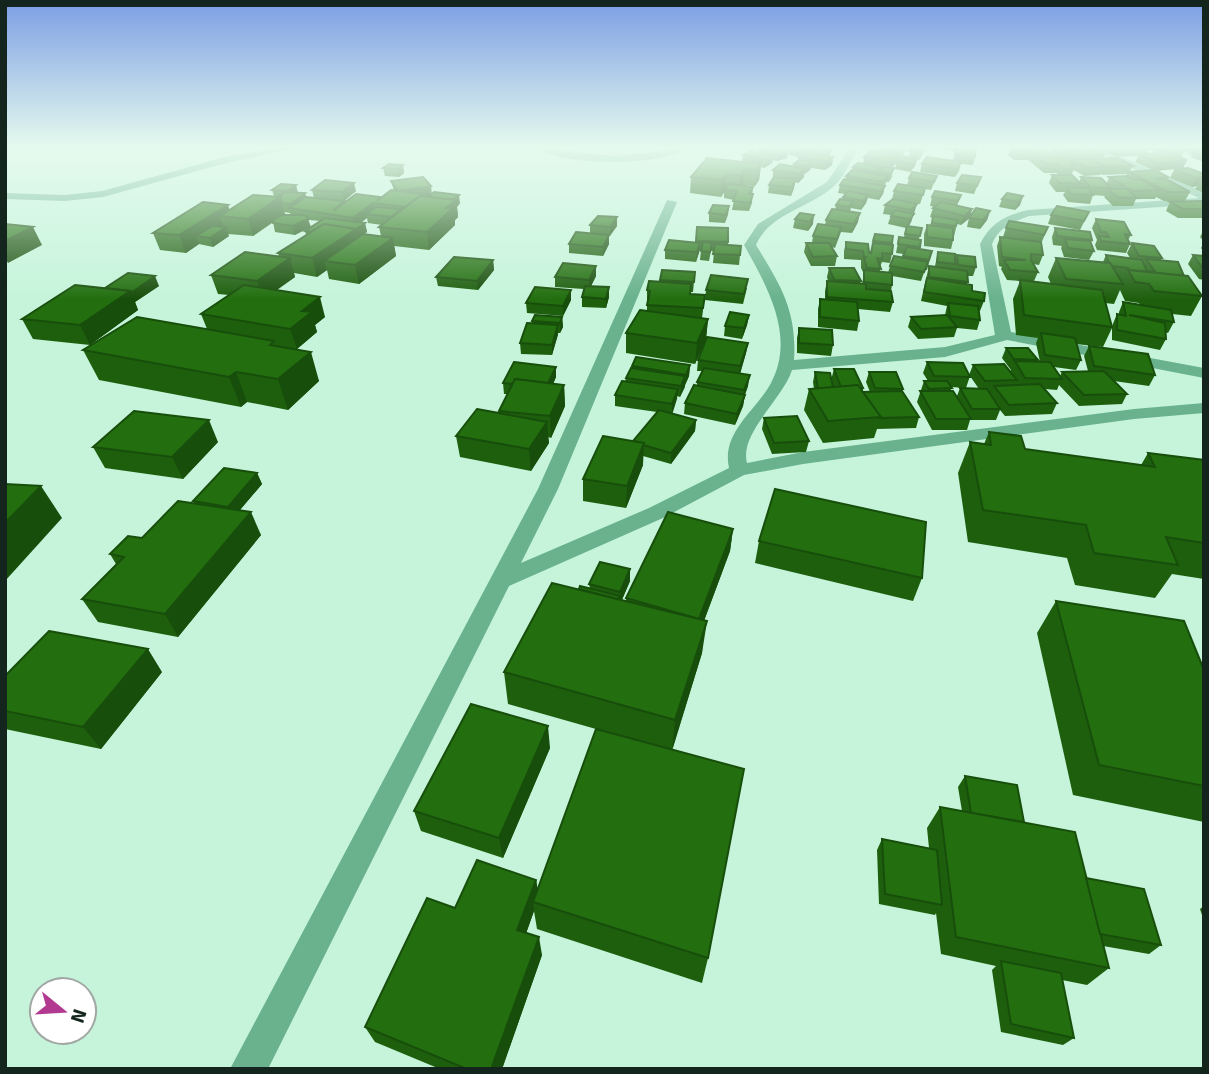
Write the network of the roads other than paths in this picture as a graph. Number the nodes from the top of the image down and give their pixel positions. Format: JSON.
{"nodes":[{"id":1,"x":813,"y":198,"type":"edge"},
{"id":2,"x":1204,"y":201,"type":"edge"},
{"id":3,"x":670,"y":202,"type":"dead end"},
{"id":4,"x":1004,"y":335,"type":"junction"},
{"id":5,"x":785,"y":366,"type":"junction"},
{"id":6,"x":1204,"y":373,"type":"edge"},
{"id":7,"x":1204,"y":408,"type":"edge"},
{"id":8,"x":739,"y":470,"type":"junction"},
{"id":9,"x":499,"y":581,"type":"junction"},
{"id":10,"x":248,"y":1069,"type":"edge"}],
"edges":[{"from":1,"to":5,"type":"street"},
{"from":2,"to":4,"type":"street"},
{"from":3,"to":9,"type":"street"},
{"from":4,"to":5,"type":"street"},
{"from":4,"to":6,"type":"street"},
{"from":5,"to":8,"type":"street"},
{"from":7,"to":8,"type":"street"},
{"from":8,"to":9,"type":"street"},
{"from":9,"to":10,"type":"street"}]}
